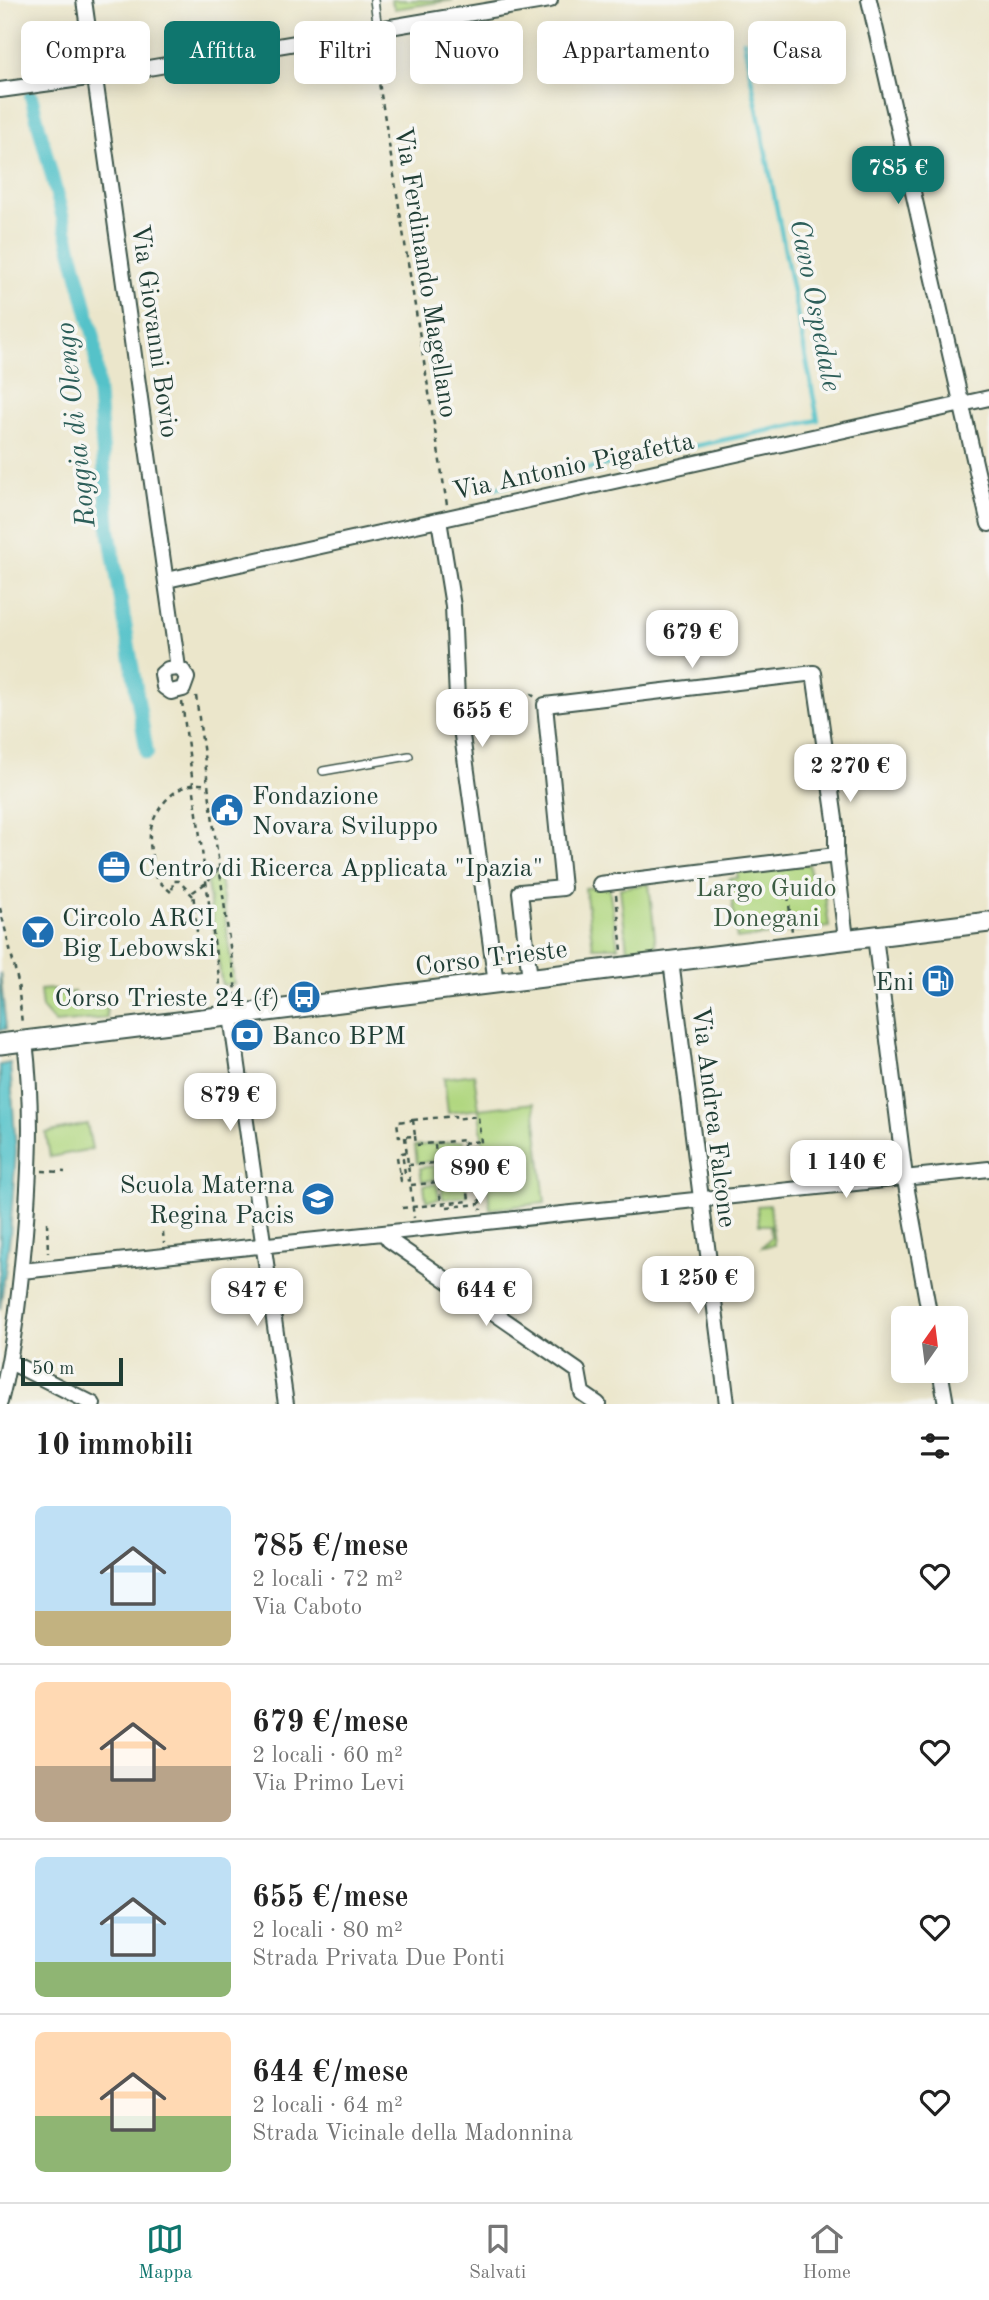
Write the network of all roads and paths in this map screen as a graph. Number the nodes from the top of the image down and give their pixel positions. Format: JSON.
{"nodes":[{"id":1,"x":84,"y":0,"type":"edge"},
{"id":2,"x":374,"y":0,"type":"edge"},
{"id":3,"x":550,"y":0,"type":"edge"},
{"id":4,"x":869,"y":0,"type":"edge"},
{"id":5,"x":87,"y":21,"type":"edge"},
{"id":6,"x":374,"y":21,"type":"edge"},
{"id":7,"x":396,"y":27,"type":"edge"},
{"id":8,"x":294,"y":44,"type":"edge"},
{"id":9,"x":150,"y":68,"type":"edge"},
{"id":10,"x":44,"y":84,"type":"edge"},
{"id":11,"x":96,"y":84,"type":"edge"},
{"id":12,"x":382,"y":84,"type":"edge"},
{"id":13,"x":0,"y":90,"type":"edge"},
{"id":14,"x":989,"y":398,"type":"edge"},
{"id":15,"x":962,"y":405,"type":"junction"},
{"id":16,"x":444,"y":519,"type":"junction"},
{"id":17,"x":989,"y":524,"type":"edge"},
{"id":18,"x":167,"y":580,"type":"junction"},
{"id":19,"x":178,"y":668,"type":"dead end"},
{"id":20,"x":185,"y":695,"type":"dead end"},
{"id":21,"x":196,"y":695,"type":"dead end"},
{"id":22,"x":457,"y":699,"type":"junction"},
{"id":23,"x":545,"y":705,"type":"junction"},
{"id":24,"x":409,"y":757,"type":"dead end"},
{"id":25,"x":323,"y":771,"type":"dead end"},
{"id":26,"x":193,"y":783,"type":"junction"},
{"id":27,"x":208,"y":786,"type":"junction"},
{"id":28,"x":836,"y":855,"type":"junction"},
{"id":29,"x":784,"y":862,"type":"junction"},
{"id":30,"x":160,"y":867,"type":"dead end"},
{"id":31,"x":154,"y":868,"type":"junction"},
{"id":32,"x":219,"y":868,"type":"junction"},
{"id":33,"x":206,"y":883,"type":"junction"},
{"id":34,"x":607,"y":884,"type":"joint"},
{"id":35,"x":193,"y":896,"type":"junction"},
{"id":36,"x":0,"y":908,"type":"edge"},
{"id":37,"x":989,"y":922,"type":"edge"},
{"id":38,"x":197,"y":932,"type":"dead end"},
{"id":39,"x":792,"y":933,"type":"dead end"},
{"id":40,"x":875,"y":936,"type":"junction"},
{"id":41,"x":846,"y":939,"type":"junction"},
{"id":42,"x":622,"y":954,"type":"dead end"},
{"id":43,"x":671,"y":961,"type":"junction"},
{"id":44,"x":530,"y":979,"type":"junction"},
{"id":45,"x":496,"y":983,"type":"junction"},
{"id":46,"x":231,"y":1009,"type":"junction"},
{"id":47,"x":24,"y":1036,"type":"junction"},
{"id":48,"x":0,"y":1044,"type":"edge"},
{"id":49,"x":413,"y":1120,"type":"junction"},
{"id":50,"x":415,"y":1136,"type":"junction"},
{"id":51,"x":405,"y":1137,"type":"junction"},
{"id":52,"x":450,"y":1142,"type":"junction"},
{"id":53,"x":435,"y":1143,"type":"junction"},
{"id":54,"x":478,"y":1144,"type":"junction"},
{"id":55,"x":463,"y":1145,"type":"junction"},
{"id":56,"x":451,"y":1149,"type":"junction"},
{"id":57,"x":435,"y":1151,"type":"junction"},
{"id":58,"x":407,"y":1153,"type":"junction"},
{"id":59,"x":397,"y":1157,"type":"dead end"},
{"id":60,"x":437,"y":1163,"type":"junction"},
{"id":61,"x":408,"y":1166,"type":"junction"},
{"id":62,"x":989,"y":1169,"type":"edge"},
{"id":63,"x":42,"y":1171,"type":"dead end"},
{"id":64,"x":65,"y":1172,"type":"dead end"},
{"id":65,"x":404,"y":1173,"type":"junction"},
{"id":66,"x":479,"y":1175,"type":"junction"},
{"id":67,"x":905,"y":1176,"type":"junction"},
{"id":68,"x":467,"y":1177,"type":"junction"},
{"id":69,"x":439,"y":1182,"type":"junction"},
{"id":70,"x":410,"y":1183,"type":"junction"},
{"id":71,"x":478,"y":1185,"type":"junction"},
{"id":72,"x":487,"y":1189,"type":"dead end"},
{"id":73,"x":701,"y":1199,"type":"junction"},
{"id":74,"x":441,"y":1204,"type":"junction"},
{"id":75,"x":480,"y":1204,"type":"junction"},
{"id":76,"x":447,"y":1205,"type":"junction"},
{"id":77,"x":413,"y":1207,"type":"junction"},
{"id":78,"x":402,"y":1208,"type":"dead end"},
{"id":79,"x":481,"y":1210,"type":"dead end"},
{"id":80,"x":448,"y":1214,"type":"dead end"},
{"id":81,"x":414,"y":1218,"type":"dead end"},
{"id":82,"x":47,"y":1222,"type":"dead end"},
{"id":83,"x":162,"y":1222,"type":"dead end"},
{"id":84,"x":384,"y":1233,"type":"junction"},
{"id":85,"x":164,"y":1245,"type":"dead end"},
{"id":86,"x":263,"y":1246,"type":"junction"},
{"id":87,"x":48,"y":1257,"type":"dead end"},
{"id":88,"x":22,"y":1271,"type":"junction"},
{"id":89,"x":928,"y":1306,"type":"edge"},
{"id":90,"x":10,"y":1362,"type":"junction"},
{"id":91,"x":942,"y":1383,"type":"edge"},
{"id":92,"x":0,"y":1402,"type":"edge"},
{"id":93,"x":93,"y":1404,"type":"edge"},
{"id":94,"x":286,"y":1404,"type":"edge"},
{"id":95,"x":598,"y":1404,"type":"edge"},
{"id":96,"x":727,"y":1404,"type":"edge"},
{"id":97,"x":946,"y":1404,"type":"edge"}],
"edges":[{"from":1,"to":5,"type":"street","name":"Via Giovanni Bovio"},
{"from":2,"to":6,"type":"lane"},
{"from":3,"to":7,"type":"street"},
{"from":4,"to":15,"type":"street"},
{"from":8,"to":9,"type":"street"},
{"from":10,"to":13,"type":"street"},
{"from":11,"to":18,"type":"street","name":"Via Giovanni Bovio"},
{"from":12,"to":16,"type":"path","name":"Via Ferdinando Magellano"},
{"from":14,"to":15,"type":"street","name":"Via Antonio Pigafetta"},
{"from":15,"to":16,"type":"street","name":"Via Antonio Pigafetta"},
{"from":15,"to":17,"type":"street"},
{"from":16,"to":18,"type":"street","name":"Via Antonio Pigafetta"},
{"from":16,"to":22,"type":"street"},
{"from":18,"to":19,"type":"street","name":"Via Giovanni Bovio"},
{"from":20,"to":26,"type":"path"},
{"from":21,"to":27,"type":"path"},
{"from":22,"to":23,"type":"path"},
{"from":22,"to":45,"type":"street"},
{"from":23,"to":28,"type":"street"},
{"from":23,"to":44,"type":"street"},
{"from":24,"to":25,"type":"lane"},
{"from":26,"to":27,"type":"path"},
{"from":26,"to":31,"type":"path"},
{"from":26,"to":33,"type":"path"},
{"from":27,"to":32,"type":"path"},
{"from":28,"to":29,"type":"street"},
{"from":28,"to":41,"type":"street"},
{"from":29,"to":34,"type":"street"},
{"from":29,"to":39,"type":"path"},
{"from":30,"to":31,"type":"path"},
{"from":31,"to":35,"type":"path"},
{"from":32,"to":33,"type":"path"},
{"from":32,"to":46,"type":"path"},
{"from":33,"to":35,"type":"path"},
{"from":33,"to":46,"type":"path"},
{"from":34,"to":42,"type":"path"},
{"from":35,"to":38,"type":"path"},
{"from":36,"to":47,"type":"path"},
{"from":37,"to":40,"type":"main road","name":"Corso Trieste"},
{"from":40,"to":41,"type":"main road","name":"Corso Trieste"},
{"from":40,"to":67,"type":"street"},
{"from":41,"to":43,"type":"main road","name":"Corso Trieste"},
{"from":43,"to":44,"type":"main road","name":"Corso Trieste"},
{"from":43,"to":73,"type":"street","name":"Via Andrea Falcone"},
{"from":44,"to":45,"type":"main road","name":"Corso Trieste"},
{"from":45,"to":46,"type":"main road","name":"Corso Trieste"},
{"from":46,"to":47,"type":"main road","name":"Corso Trieste"},
{"from":46,"to":86,"type":"street"},
{"from":47,"to":48,"type":"main road","name":"Corso Trieste"},
{"from":47,"to":88,"type":"street"},
{"from":49,"to":50,"type":"path"},
{"from":49,"to":51,"type":"path"},
{"from":49,"to":54,"type":"path"},
{"from":50,"to":51,"type":"path"},
{"from":50,"to":53,"type":"path"},
{"from":51,"to":58,"type":"path"},
{"from":52,"to":53,"type":"path"},
{"from":52,"to":55,"type":"path"},
{"from":52,"to":56,"type":"path"},
{"from":53,"to":57,"type":"path"},
{"from":54,"to":55,"type":"path"},
{"from":54,"to":55,"type":"path"},
{"from":54,"to":66,"type":"path"},
{"from":54,"to":66,"type":"path"},
{"from":54,"to":66,"type":"path"},
{"from":55,"to":56,"type":"path"},
{"from":55,"to":68,"type":"path"},
{"from":56,"to":57,"type":"path"},
{"from":57,"to":60,"type":"path"},
{"from":58,"to":61,"type":"path"},
{"from":58,"to":65,"type":"path"},
{"from":59,"to":70,"type":"path"},
{"from":60,"to":61,"type":"path"},
{"from":60,"to":69,"type":"path"},
{"from":61,"to":65,"type":"path"},
{"from":62,"to":67,"type":"street"},
{"from":63,"to":64,"type":"path"},
{"from":65,"to":70,"type":"path"},
{"from":66,"to":68,"type":"path"},
{"from":66,"to":68,"type":"path"},
{"from":66,"to":71,"type":"path"},
{"from":67,"to":73,"type":"street"},
{"from":67,"to":89,"type":"street"},
{"from":68,"to":76,"type":"path"},
{"from":69,"to":70,"type":"path"},
{"from":69,"to":74,"type":"path"},
{"from":70,"to":77,"type":"path"},
{"from":71,"to":72,"type":"path"},
{"from":71,"to":75,"type":"path"},
{"from":73,"to":84,"type":"street"},
{"from":73,"to":96,"type":"street","name":"Via Andrea Falcone"},
{"from":74,"to":76,"type":"path"},
{"from":74,"to":77,"type":"path"},
{"from":75,"to":76,"type":"path"},
{"from":75,"to":79,"type":"path"},
{"from":76,"to":80,"type":"path"},
{"from":77,"to":78,"type":"path"},
{"from":77,"to":81,"type":"path"},
{"from":82,"to":87,"type":"path"},
{"from":83,"to":85,"type":"path"},
{"from":84,"to":86,"type":"street"},
{"from":84,"to":95,"type":"street"},
{"from":86,"to":88,"type":"street"},
{"from":86,"to":94,"type":"street"},
{"from":88,"to":90,"type":"street"},
{"from":90,"to":92,"type":"street"},
{"from":90,"to":93,"type":"street"},
{"from":91,"to":97,"type":"street"}]}
